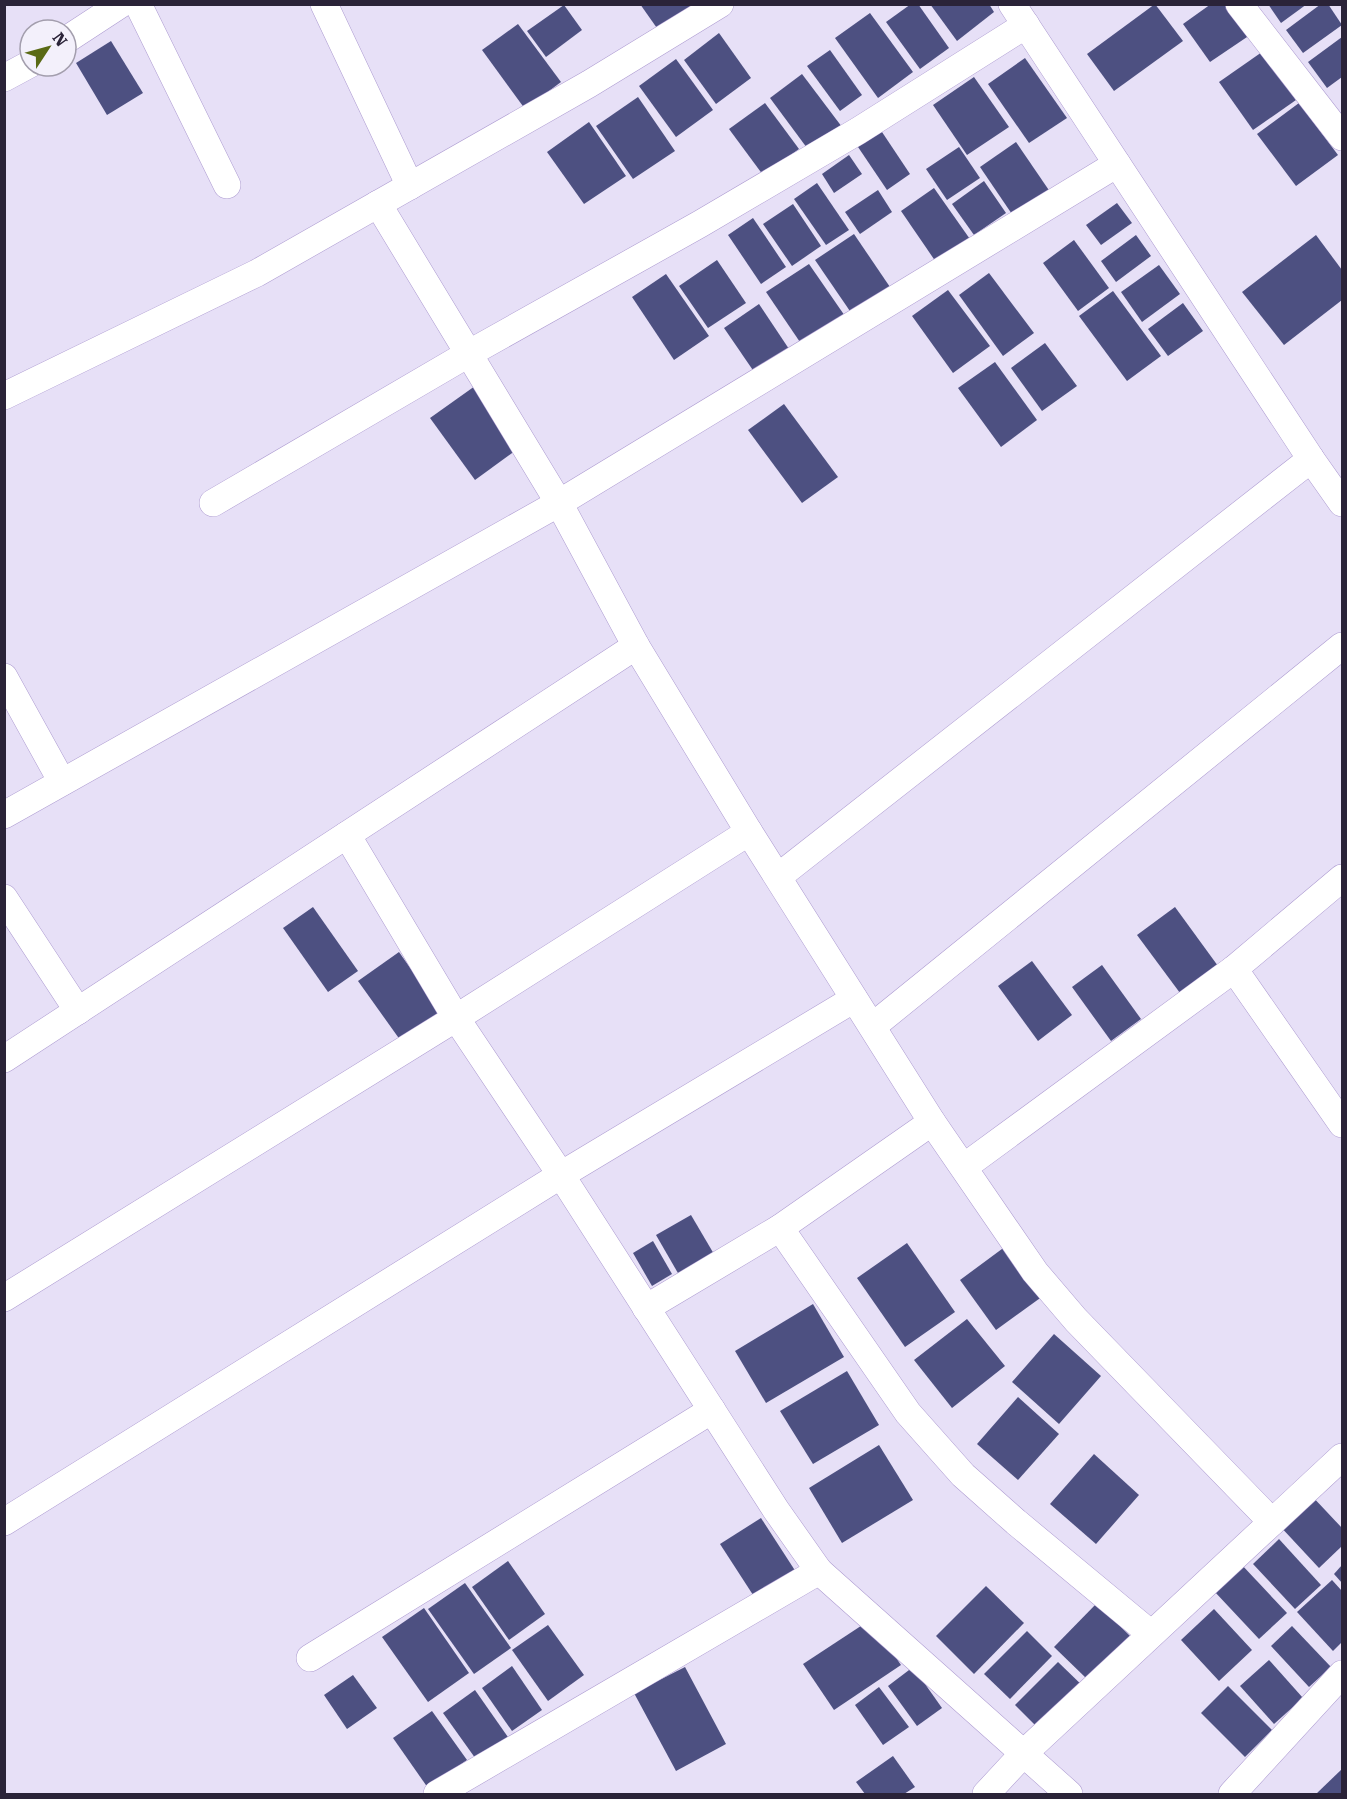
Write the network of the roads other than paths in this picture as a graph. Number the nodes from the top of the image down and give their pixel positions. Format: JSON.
{"nodes":[{"id":1,"x":120,"y":4,"type":"edge"},
{"id":2,"x":138,"y":4,"type":"edge"},
{"id":3,"x":324,"y":4,"type":"edge"},
{"id":4,"x":720,"y":4,"type":"edge"},
{"id":5,"x":1239,"y":4,"type":"edge"},
{"id":6,"x":1019,"y":15,"type":"edge"},
{"id":7,"x":78,"y":32,"type":"edge"},
{"id":8,"x":18,"y":70,"type":"edge"},
{"id":9,"x":4,"y":78,"type":"edge"},
{"id":10,"x":1342,"y":137,"type":"edge"},
{"id":11,"x":1117,"y":164,"type":"junction"},
{"id":12,"x":227,"y":185,"type":"dead end"},
{"id":13,"x":411,"y":186,"type":"junction"},
{"id":14,"x":378,"y":204,"type":"junction"},
{"id":15,"x":468,"y":354,"type":"junction"},
{"id":16,"x":4,"y":396,"type":"edge"},
{"id":17,"x":1311,"y":459,"type":"junction"},
{"id":18,"x":213,"y":503,"type":"dead end"},
{"id":19,"x":559,"y":503,"type":"junction"},
{"id":20,"x":1342,"y":503,"type":"edge"},
{"id":21,"x":636,"y":646,"type":"junction"},
{"id":22,"x":1342,"y":646,"type":"edge"},
{"id":23,"x":4,"y":677,"type":"edge"},
{"id":24,"x":62,"y":782,"type":"junction"},
{"id":25,"x":4,"y":815,"type":"edge"},
{"id":26,"x":749,"y":832,"type":"junction"},
{"id":27,"x":347,"y":835,"type":"junction"},
{"id":28,"x":779,"y":876,"type":"junction"},
{"id":29,"x":1342,"y":878,"type":"edge"},
{"id":30,"x":4,"y":898,"type":"edge"},
{"id":31,"x":1234,"y":969,"type":"junction"},
{"id":32,"x":854,"y":999,"type":"junction"},
{"id":33,"x":78,"y":1011,"type":"junction"},
{"id":34,"x":456,"y":1018,"type":"junction"},
{"id":35,"x":873,"y":1026,"type":"junction"},
{"id":36,"x":4,"y":1059,"type":"edge"},
{"id":37,"x":932,"y":1122,"type":"junction"},
{"id":38,"x":1342,"y":1124,"type":"edge"},
{"id":39,"x":964,"y":1167,"type":"junction"},
{"id":40,"x":561,"y":1175,"type":"junction"},
{"id":41,"x":780,"y":1228,"type":"junction"},
{"id":42,"x":4,"y":1298,"type":"edge"},
{"id":43,"x":646,"y":1308,"type":"junction"},
{"id":44,"x":712,"y":1410,"type":"junction"},
{"id":45,"x":1342,"y":1457,"type":"edge"},
{"id":46,"x":4,"y":1522,"type":"edge"},
{"id":47,"x":1272,"y":1522,"type":"junction"},
{"id":48,"x":819,"y":1571,"type":"junction"},
{"id":49,"x":1151,"y":1634,"type":"junction"},
{"id":50,"x":310,"y":1658,"type":"dead end"},
{"id":51,"x":1342,"y":1674,"type":"edge"},
{"id":52,"x":1024,"y":1753,"type":"junction"},
{"id":53,"x":437,"y":1794,"type":"edge"},
{"id":54,"x":986,"y":1794,"type":"edge"},
{"id":55,"x":1069,"y":1794,"type":"edge"},
{"id":56,"x":1232,"y":1794,"type":"edge"}],
"edges":[{"from":1,"to":7,"type":"street"},
{"from":2,"to":12,"type":"street"},
{"from":3,"to":13,"type":"street"},
{"from":4,"to":13,"type":"street"},
{"from":5,"to":10,"type":"street"},
{"from":6,"to":11,"type":"street"},
{"from":6,"to":15,"type":"street"},
{"from":8,"to":9,"type":"street"},
{"from":11,"to":17,"type":"street"},
{"from":11,"to":19,"type":"street"},
{"from":13,"to":14,"type":"street"},
{"from":14,"to":15,"type":"street"},
{"from":14,"to":16,"type":"street"},
{"from":15,"to":18,"type":"street"},
{"from":15,"to":19,"type":"street"},
{"from":17,"to":20,"type":"street"},
{"from":17,"to":28,"type":"street"},
{"from":19,"to":21,"type":"street"},
{"from":19,"to":24,"type":"street"},
{"from":21,"to":26,"type":"street"},
{"from":21,"to":27,"type":"street"},
{"from":22,"to":35,"type":"street"},
{"from":23,"to":24,"type":"street"},
{"from":24,"to":25,"type":"street"},
{"from":26,"to":28,"type":"street"},
{"from":26,"to":34,"type":"street"},
{"from":27,"to":33,"type":"street"},
{"from":27,"to":34,"type":"street"},
{"from":28,"to":32,"type":"street"},
{"from":29,"to":31,"type":"street"},
{"from":30,"to":33,"type":"street"},
{"from":31,"to":38,"type":"street"},
{"from":31,"to":39,"type":"street"},
{"from":32,"to":35,"type":"street"},
{"from":32,"to":40,"type":"street"},
{"from":33,"to":36,"type":"street"},
{"from":34,"to":40,"type":"street"},
{"from":34,"to":42,"type":"street"},
{"from":35,"to":37,"type":"street"},
{"from":37,"to":39,"type":"street"},
{"from":37,"to":41,"type":"street"},
{"from":39,"to":47,"type":"street"},
{"from":40,"to":43,"type":"street"},
{"from":40,"to":46,"type":"street"},
{"from":41,"to":43,"type":"street"},
{"from":41,"to":49,"type":"street"},
{"from":43,"to":44,"type":"street"},
{"from":44,"to":48,"type":"street"},
{"from":44,"to":50,"type":"street"},
{"from":45,"to":47,"type":"street"},
{"from":47,"to":49,"type":"street"},
{"from":48,"to":52,"type":"street"},
{"from":48,"to":53,"type":"street"},
{"from":49,"to":52,"type":"street"},
{"from":51,"to":56,"type":"street"},
{"from":52,"to":54,"type":"street"},
{"from":52,"to":55,"type":"street"}]}
